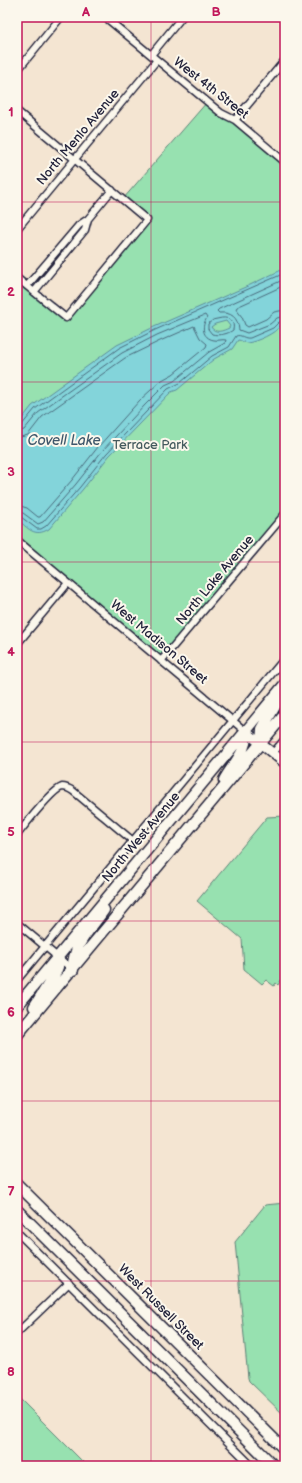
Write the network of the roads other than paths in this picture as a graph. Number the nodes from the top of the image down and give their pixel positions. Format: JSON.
{"nodes":[{"id":1,"x":61,"y":17,"type":"edge"},
{"id":2,"x":105,"y":17,"type":"edge"},
{"id":3,"x":182,"y":17,"type":"edge"},
{"id":4,"x":151,"y":55,"type":"junction"},
{"id":5,"x":157,"y":60,"type":"junction"},
{"id":6,"x":285,"y":60,"type":"edge"},
{"id":7,"x":17,"y":71,"type":"edge"},
{"id":8,"x":17,"y":111,"type":"edge"},
{"id":9,"x":235,"y":120,"type":"junction"},
{"id":10,"x":75,"y":159,"type":"junction"},
{"id":11,"x":285,"y":162,"type":"edge"},
{"id":12,"x":112,"y":190,"type":"junction"},
{"id":13,"x":88,"y":219,"type":"junction"},
{"id":14,"x":17,"y":228,"type":"edge"},
{"id":15,"x":17,"y":278,"type":"edge"},
{"id":16,"x":27,"y":286,"type":"junction"},
{"id":17,"x":34,"y":292,"type":"junction"},
{"id":18,"x":285,"y":514,"type":"edge"},
{"id":19,"x":17,"y":540,"type":"edge"},
{"id":20,"x":68,"y":583,"type":"junction"},
{"id":21,"x":17,"y":644,"type":"edge"},
{"id":22,"x":285,"y":658,"type":"edge"},
{"id":23,"x":161,"y":661,"type":"junction"},
{"id":24,"x":285,"y":684,"type":"edge"},
{"id":25,"x":285,"y":687,"type":"edge"},
{"id":26,"x":285,"y":714,"type":"edge"},
{"id":27,"x":232,"y":721,"type":"junction"},
{"id":28,"x":245,"y":731,"type":"junction"},
{"id":29,"x":285,"y":739,"type":"edge"},
{"id":30,"x":261,"y":744,"type":"junction"},
{"id":31,"x":273,"y":754,"type":"junction"},
{"id":32,"x":285,"y":764,"type":"edge"},
{"id":33,"x":217,"y":796,"type":"junction"},
{"id":34,"x":17,"y":835,"type":"edge"},
{"id":35,"x":133,"y":841,"type":"junction"},
{"id":36,"x":124,"y":878,"type":"junction"},
{"id":37,"x":17,"y":923,"type":"edge"},
{"id":38,"x":45,"y":946,"type":"junction"},
{"id":39,"x":58,"y":957,"type":"junction"},
{"id":40,"x":73,"y":970,"type":"junction"},
{"id":41,"x":17,"y":980,"type":"edge"},
{"id":42,"x":17,"y":1006,"type":"edge"},
{"id":43,"x":26,"y":1024,"type":"junction"},
{"id":44,"x":17,"y":1035,"type":"edge"},
{"id":45,"x":17,"y":1184,"type":"edge"},
{"id":46,"x":17,"y":1210,"type":"edge"},
{"id":47,"x":17,"y":1232,"type":"edge"},
{"id":48,"x":69,"y":1283,"type":"junction"},
{"id":49,"x":17,"y":1333,"type":"edge"},
{"id":50,"x":285,"y":1450,"type":"edge"},
{"id":51,"x":252,"y":1466,"type":"edge"},
{"id":52,"x":274,"y":1466,"type":"edge"}],
"edges":[{"from":1,"to":7,"type":"street"},
{"from":2,"to":4,"type":"street","name":"West 4th Street"},
{"from":3,"to":4,"type":"street"},
{"from":4,"to":5,"type":"street","name":"West 4th Street"},
{"from":5,"to":9,"type":"street","name":"West 4th Street"},
{"from":5,"to":10,"type":"street","name":"North Menlo Avenue"},
{"from":6,"to":9,"type":"street"},
{"from":8,"to":10,"type":"street"},
{"from":9,"to":11,"type":"street","name":"West 4th Street"},
{"from":10,"to":12,"type":"street"},
{"from":10,"to":14,"type":"street","name":"North Menlo Avenue"},
{"from":12,"to":13,"type":"street"},
{"from":12,"to":17,"type":"street"},
{"from":13,"to":16,"type":"street"},
{"from":13,"to":17,"type":"street"},
{"from":15,"to":16,"type":"street"},
{"from":16,"to":17,"type":"street"},
{"from":18,"to":23,"type":"street","name":"North Lake Avenue"},
{"from":19,"to":20,"type":"street","name":"West Madison Street"},
{"from":20,"to":21,"type":"street"},
{"from":20,"to":23,"type":"street","name":"West Madison Street"},
{"from":22,"to":27,"type":"street","name":"North West Avenue"},
{"from":23,"to":27,"type":"street","name":"West Madison Street"},
{"from":24,"to":28,"type":"main road","name":"North West Avenue"},
{"from":25,"to":30,"type":"main road"},
{"from":26,"to":30,"type":"main road"},
{"from":27,"to":28,"type":"street","name":"West Madison Street"},
{"from":27,"to":35,"type":"street","name":"North West Avenue"},
{"from":28,"to":30,"type":"main road","name":"West Madison Street"},
{"from":28,"to":33,"type":"main road"},
{"from":28,"to":36,"type":"main road","name":"North West Avenue"},
{"from":29,"to":31,"type":"street"},
{"from":30,"to":31,"type":"main road","name":"West Madison Street"},
{"from":30,"to":33,"type":"main road"},
{"from":31,"to":32,"type":"main road","name":"West Madison Street"},
{"from":33,"to":40,"type":"main road"},
{"from":34,"to":35,"type":"street"},
{"from":35,"to":38,"type":"street","name":"North West Avenue"},
{"from":36,"to":39,"type":"main road","name":"North West Avenue"},
{"from":36,"to":40,"type":"main road"},
{"from":37,"to":38,"type":"street"},
{"from":38,"to":39,"type":"street"},
{"from":38,"to":41,"type":"street","name":"North West Avenue"},
{"from":39,"to":40,"type":"street"},
{"from":39,"to":42,"type":"main road","name":"North West Avenue"},
{"from":39,"to":43,"type":"main road"},
{"from":40,"to":43,"type":"main road"},
{"from":43,"to":44,"type":"main road"},
{"from":45,"to":50,"type":"main road","name":"West Russell Street"},
{"from":46,"to":52,"type":"main road"},
{"from":47,"to":48,"type":"street"},
{"from":48,"to":49,"type":"street"},
{"from":48,"to":51,"type":"street"}]}
